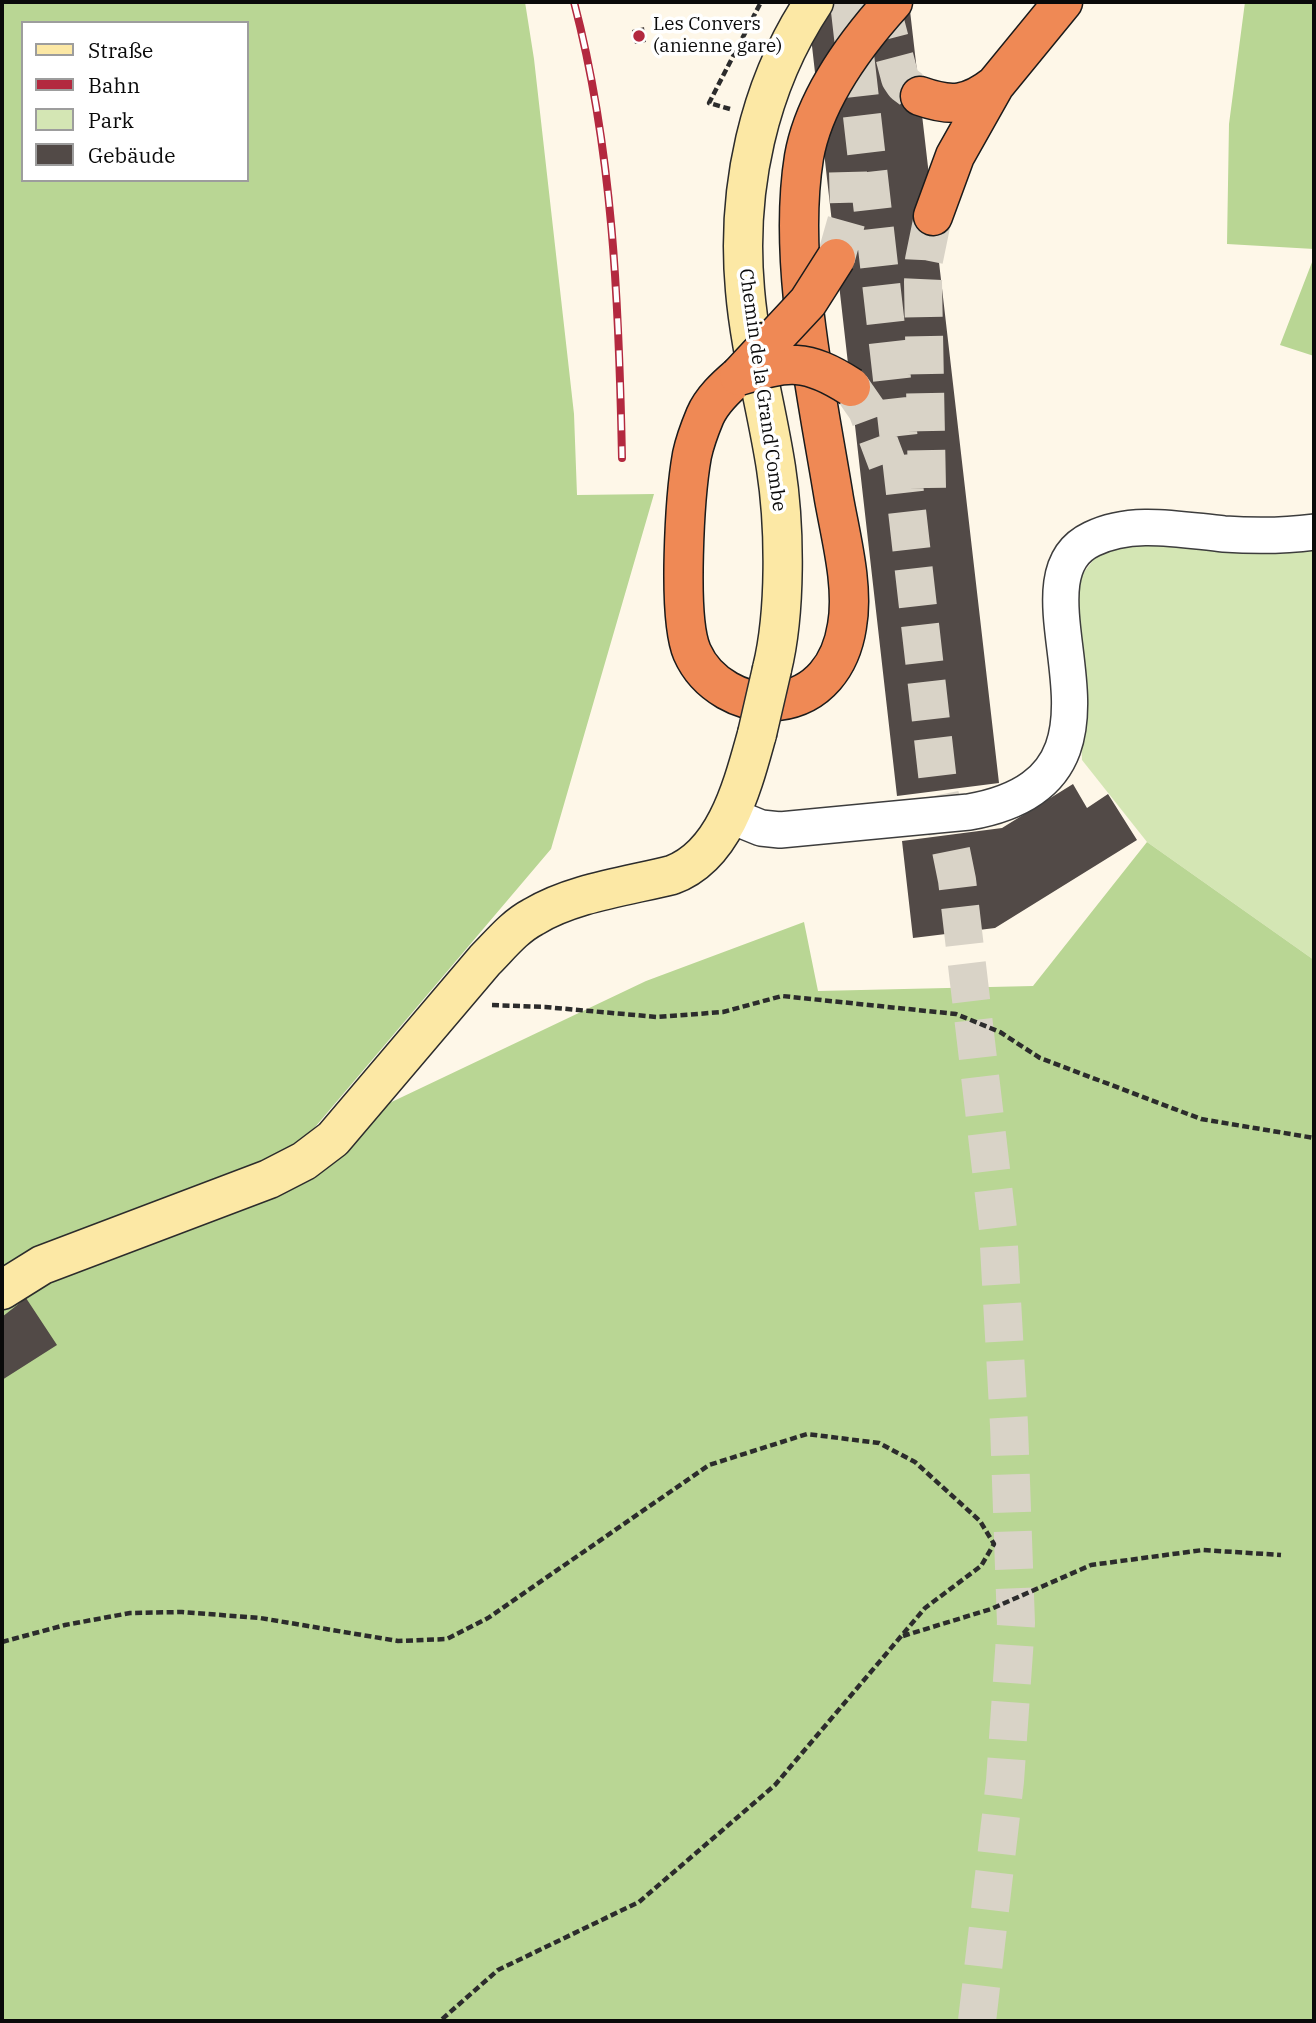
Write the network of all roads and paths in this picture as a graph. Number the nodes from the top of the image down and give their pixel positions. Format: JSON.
{"nodes":[{"id":1,"x":761,"y":2,"type":"edge"},
{"id":2,"x":814,"y":2,"type":"edge"},
{"id":3,"x":893,"y":2,"type":"edge"},
{"id":4,"x":1063,"y":2,"type":"edge"},
{"id":5,"x":995,"y":85,"type":"junction"},
{"id":6,"x":920,"y":96,"type":"tunnel mouth"},
{"id":7,"x":718,"y":106,"type":"dead end"},
{"id":8,"x":933,"y":216,"type":"tunnel mouth"},
{"id":9,"x":836,"y":258,"type":"tunnel mouth"},
{"id":10,"x":739,"y":376,"type":"junction"},
{"id":11,"x":851,"y":387,"type":"tunnel mouth"},
{"id":12,"x":1314,"y":532,"type":"edge"},
{"id":13,"x":729,"y":816,"type":"junction"},
{"id":14,"x":462,"y":988,"type":"junction"},
{"id":15,"x":1314,"y":1138,"type":"edge"},
{"id":16,"x":2,"y":1290,"type":"edge"},
{"id":17,"x":1280,"y":1555,"type":"dead end"},
{"id":18,"x":902,"y":1636,"type":"junction"},
{"id":19,"x":2,"y":1642,"type":"edge"},
{"id":20,"x":440,"y":2021,"type":"edge"}],
"edges":[{"from":1,"to":7,"type":"path"},
{"from":2,"to":13,"type":"street","name":"Chemin de la Grand'Combe","bridge":true},
{"from":3,"to":10,"type":"highway"},
{"from":4,"to":5,"type":"highway"},
{"from":5,"to":6,"type":"highway"},
{"from":5,"to":8,"type":"highway"},
{"from":9,"to":10,"type":"highway","bridge":true},
{"from":10,"to":11,"type":"highway","bridge":true},
{"from":12,"to":13,"type":"street"},
{"from":13,"to":14,"type":"street","name":"Chemin de la Grand'Combe"},
{"from":14,"to":15,"type":"path"},
{"from":14,"to":16,"type":"street","name":"Chemin de la Grand'Combe"},
{"from":17,"to":18,"type":"path"},
{"from":18,"to":19,"type":"path"},
{"from":18,"to":20,"type":"path"}]}
